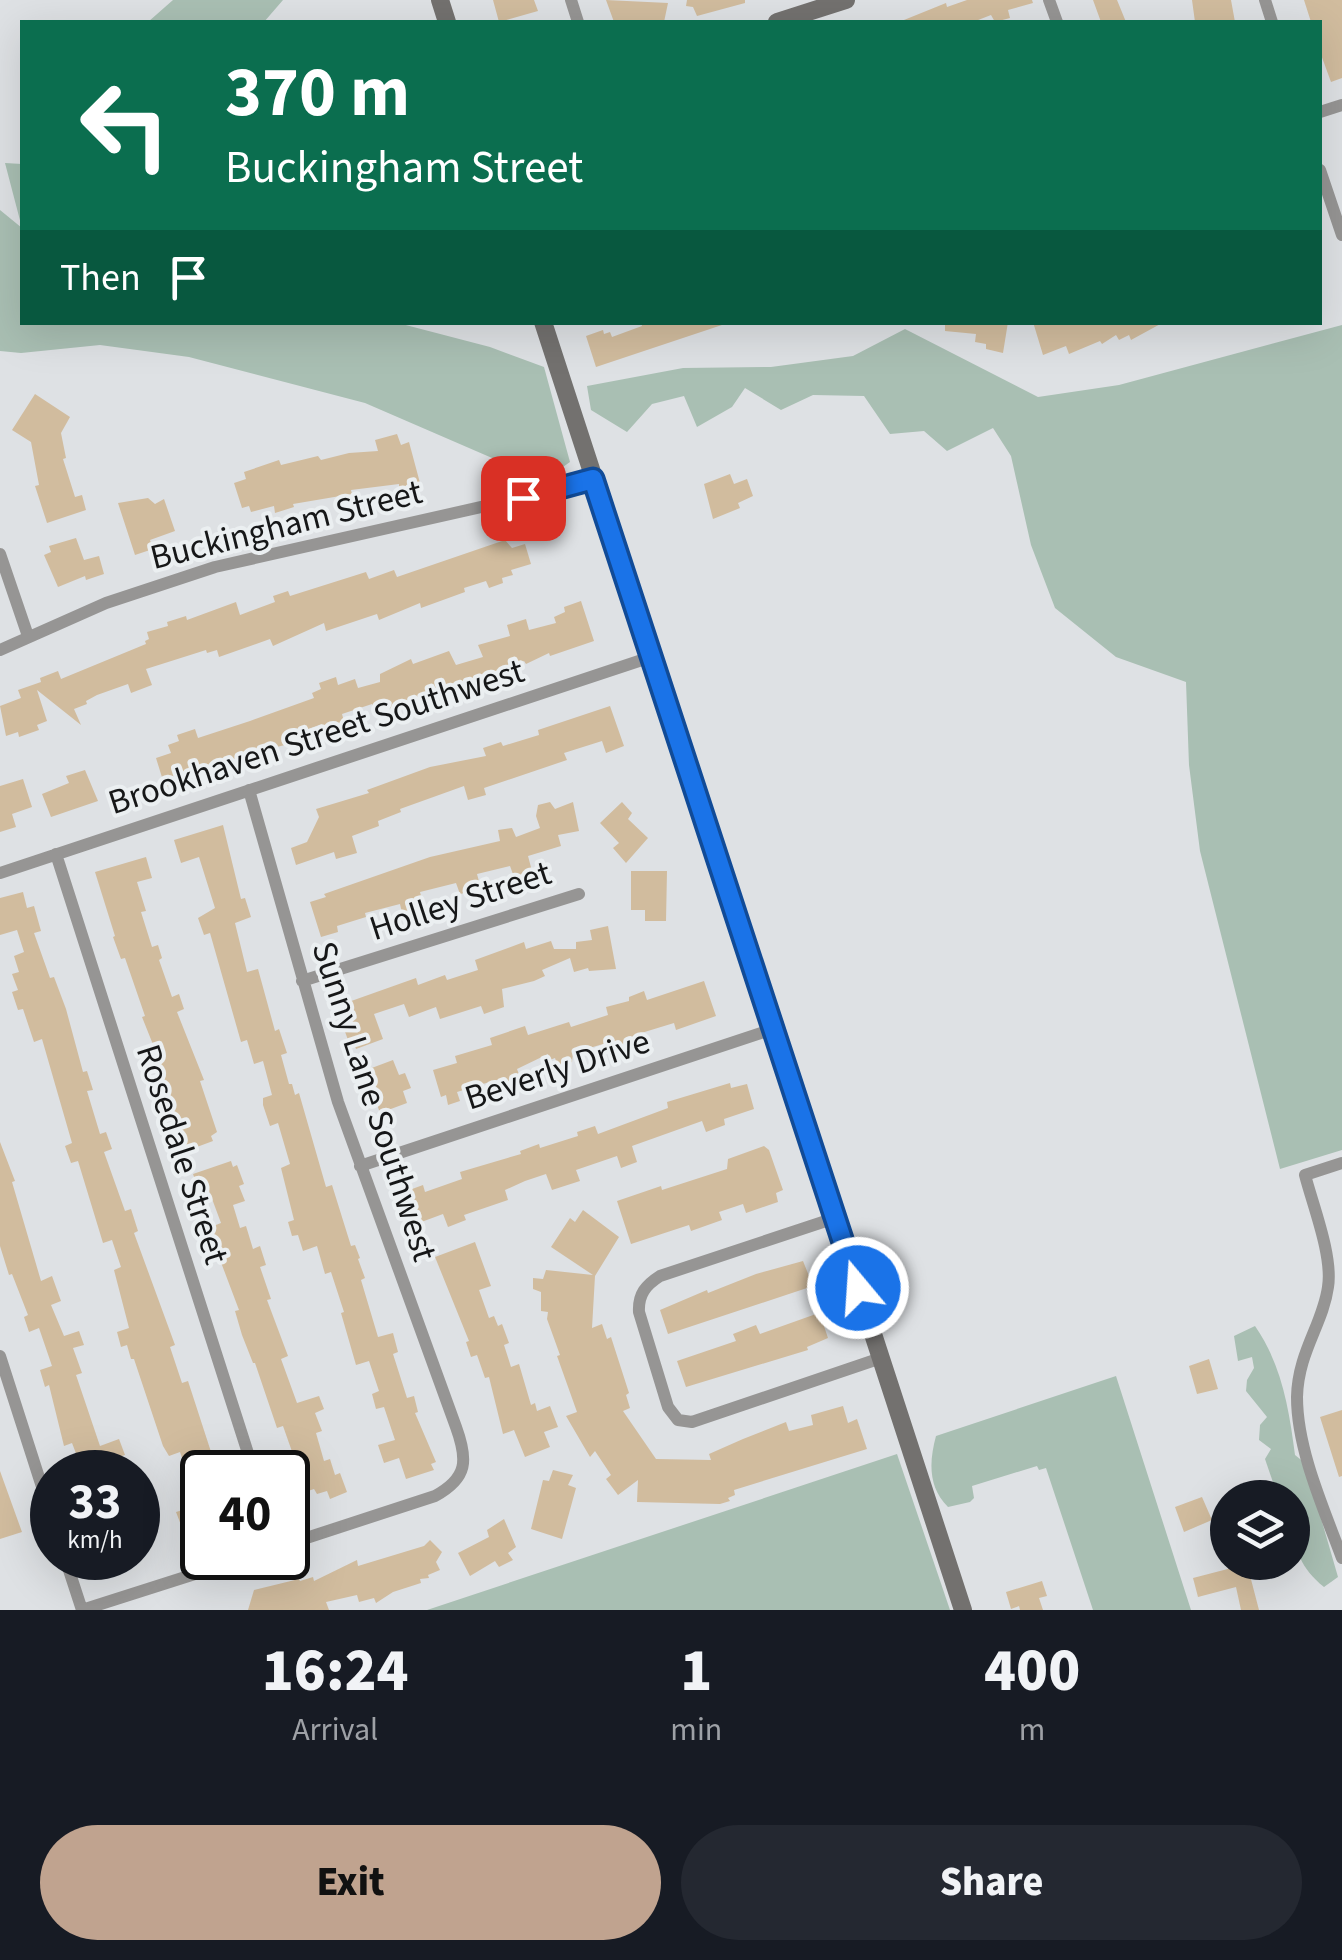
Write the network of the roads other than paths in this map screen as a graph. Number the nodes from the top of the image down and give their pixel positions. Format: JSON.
{"nodes":[{"id":1,"x":846,"y":0,"type":"edge"},
{"id":2,"x":806,"y":6,"type":"edge"},
{"id":3,"x":780,"y":20,"type":"edge"},
{"id":4,"x":1322,"y":175,"type":"edge"},
{"id":5,"x":1339,"y":218,"type":"edge"},
{"id":6,"x":1342,"y":235,"type":"edge"},
{"id":7,"x":543,"y":325,"type":"edge"},
{"id":8,"x":593,"y":479,"type":"junction"},
{"id":9,"x":0,"y":554,"type":"edge"},
{"id":10,"x":28,"y":636,"type":"junction"},
{"id":11,"x":0,"y":650,"type":"edge"},
{"id":12,"x":651,"y":656,"type":"junction"},
{"id":13,"x":249,"y":790,"type":"junction"},
{"id":14,"x":56,"y":854,"type":"junction"},
{"id":15,"x":0,"y":873,"type":"edge"},
{"id":16,"x":579,"y":894,"type":"dead end"},
{"id":17,"x":302,"y":981,"type":"junction"},
{"id":18,"x":773,"y":1028,"type":"junction"},
{"id":19,"x":1342,"y":1163,"type":"edge"},
{"id":20,"x":360,"y":1166,"type":"junction"},
{"id":21,"x":835,"y":1218,"type":"junction"},
{"id":22,"x":0,"y":1356,"type":"edge"},
{"id":23,"x":881,"y":1358,"type":"junction"},
{"id":24,"x":30,"y":1450,"type":"edge"},
{"id":25,"x":247,"y":1450,"type":"edge"},
{"id":26,"x":310,"y":1537,"type":"edge"},
{"id":27,"x":1342,"y":1558,"type":"edge"},
{"id":28,"x":180,"y":1579,"type":"edge"},
{"id":29,"x":73,"y":1580,"type":"edge"},
{"id":30,"x":82,"y":1610,"type":"edge"},
{"id":31,"x":963,"y":1610,"type":"edge"}],
"edges":[{"from":1,"to":2,"type":"street"},
{"from":2,"to":3,"type":"street"},
{"from":4,"to":5,"type":"street"},
{"from":5,"to":6,"type":"street"},
{"from":7,"to":8,"type":"street"},
{"from":8,"to":10,"type":"street","name":"Buckingham Street"},
{"from":8,"to":12,"type":"street"},
{"from":9,"to":10,"type":"street"},
{"from":10,"to":11,"type":"street","name":"Buckingham Street"},
{"from":12,"to":13,"type":"street","name":"Brookhaven Street Southwest"},
{"from":12,"to":18,"type":"street"},
{"from":13,"to":14,"type":"street","name":"Brookhaven Street Southwest"},
{"from":13,"to":17,"type":"street","name":"Sunny Lane Southwest"},
{"from":14,"to":15,"type":"street","name":"Brookhaven Street Southwest"},
{"from":14,"to":25,"type":"street","name":"Rosedale Street"},
{"from":16,"to":17,"type":"street","name":"Holley Street"},
{"from":17,"to":20,"type":"street","name":"Sunny Lane Southwest"},
{"from":18,"to":20,"type":"street","name":"Beverly Drive"},
{"from":18,"to":21,"type":"street"},
{"from":19,"to":27,"type":"street"},
{"from":20,"to":26,"type":"street","name":"Sunny Lane Southwest"},
{"from":21,"to":23,"type":"street"},
{"from":21,"to":23,"type":"street"},
{"from":22,"to":24,"type":"street"},
{"from":23,"to":31,"type":"street"},
{"from":28,"to":30,"type":"street"},
{"from":29,"to":30,"type":"street"}]}
